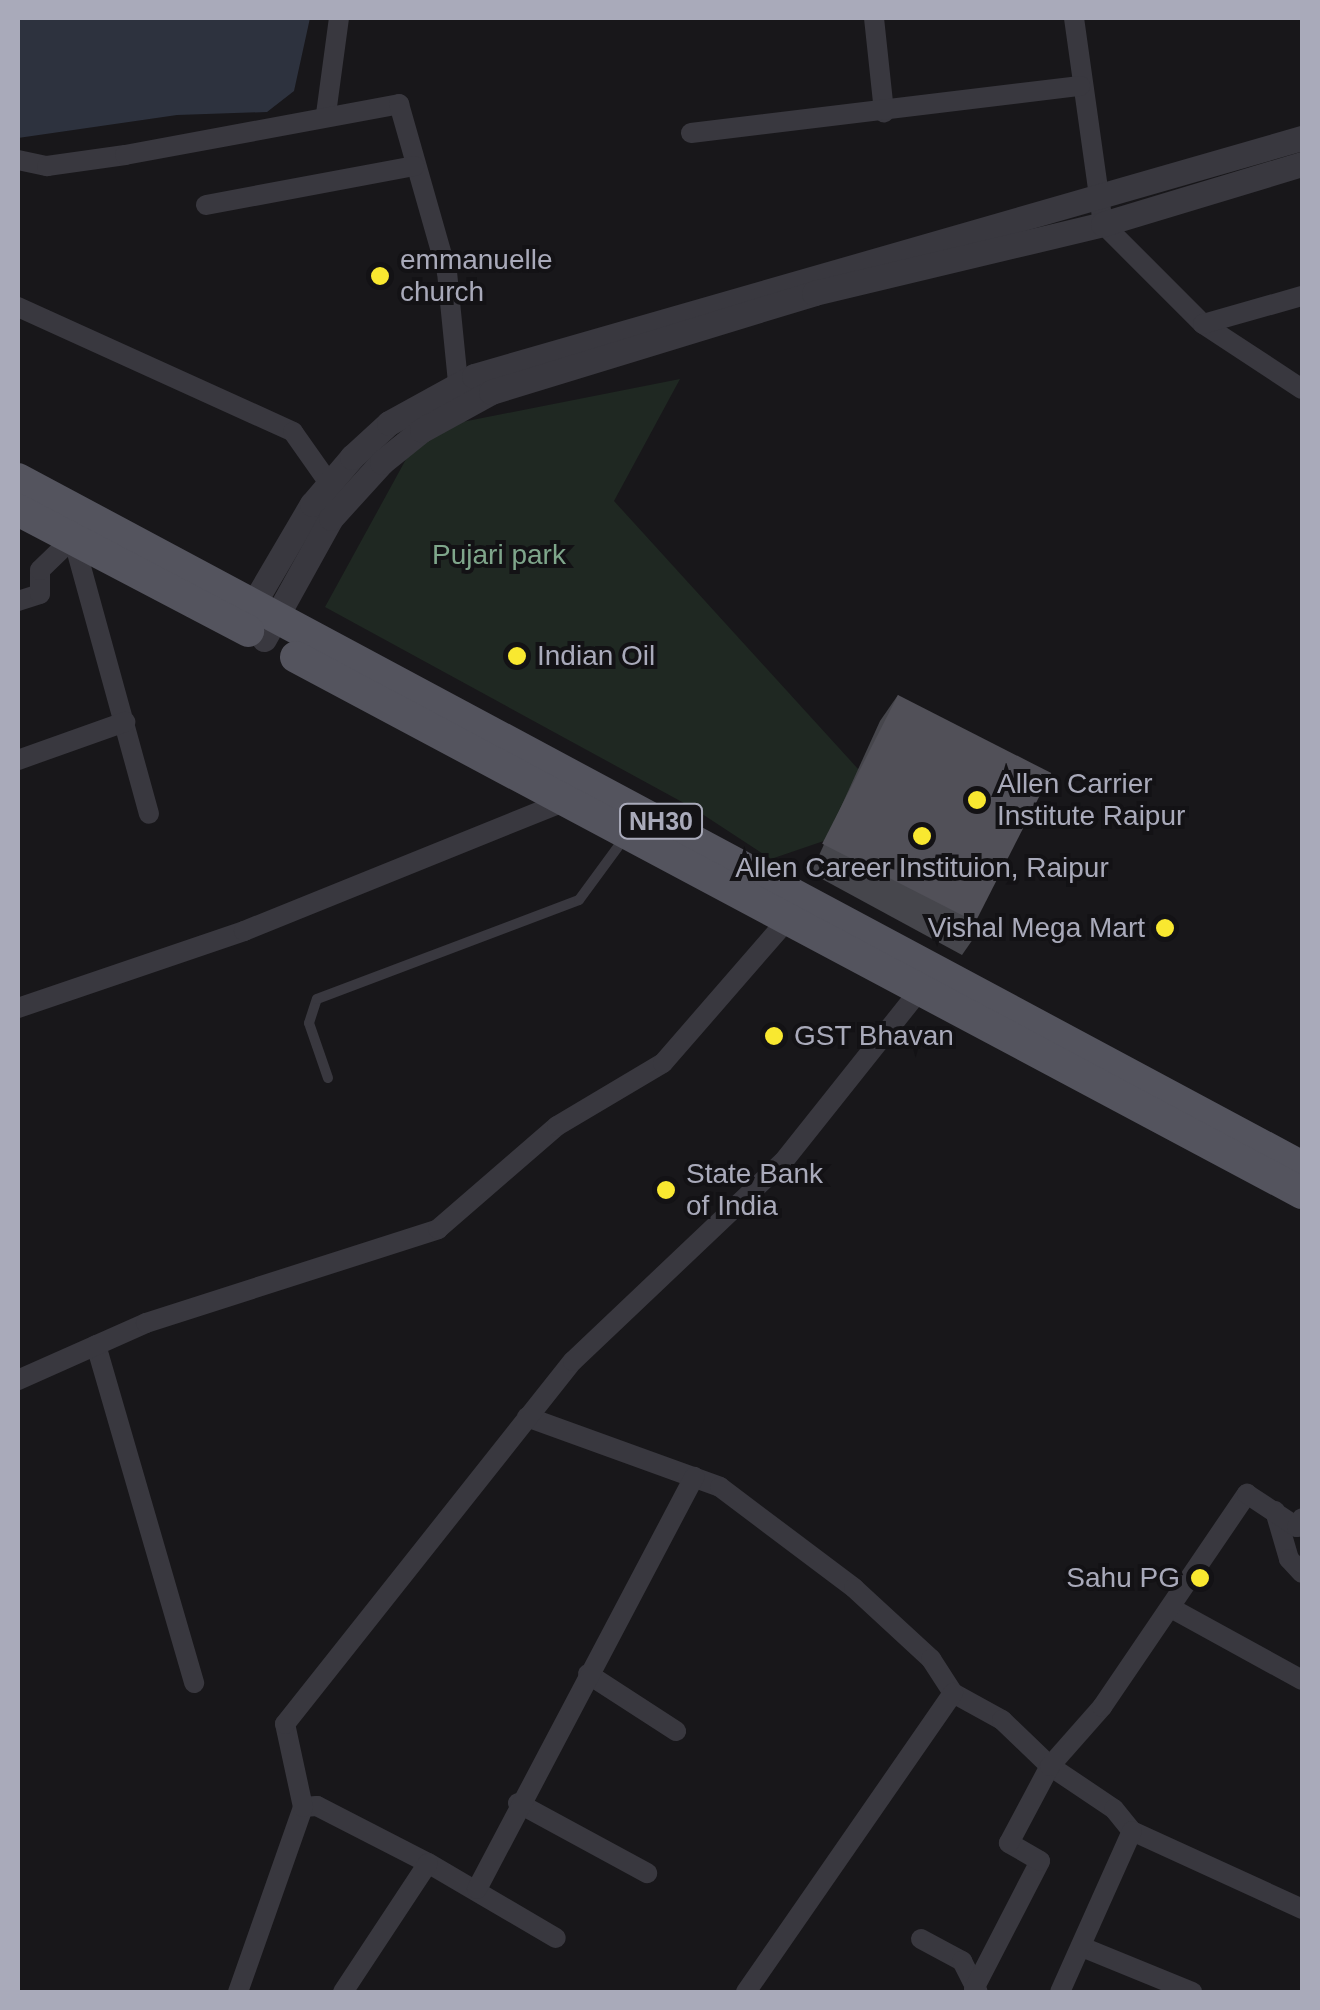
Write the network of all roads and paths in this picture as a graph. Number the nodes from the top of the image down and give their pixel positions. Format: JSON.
{"nodes":[{"id":1,"x":340,"y":18,"type":"edge"},
{"id":2,"x":874,"y":18,"type":"edge"},
{"id":3,"x":1074,"y":18,"type":"edge"},
{"id":4,"x":1080,"y":86,"type":"junction"},
{"id":5,"x":884,"y":112,"type":"junction"},
{"id":6,"x":326,"y":114,"type":"junction"},
{"id":7,"x":690,"y":133,"type":"dead end"},
{"id":8,"x":1302,"y":138,"type":"edge"},
{"id":9,"x":18,"y":160,"type":"edge"},
{"id":10,"x":1302,"y":164,"type":"edge"},
{"id":11,"x":414,"y":166,"type":"junction"},
{"id":12,"x":1100,"y":194,"type":"junction"},
{"id":13,"x":206,"y":204,"type":"dead end"},
{"id":14,"x":1104,"y":224,"type":"junction"},
{"id":15,"x":1302,"y":296,"type":"edge"},
{"id":16,"x":18,"y":307,"type":"edge"},
{"id":17,"x":1202,"y":324,"type":"junction"},
{"id":18,"x":458,"y":383,"type":"junction"},
{"id":19,"x":1302,"y":389,"type":"edge"},
{"id":20,"x":18,"y":480,"type":"edge"},
{"id":21,"x":329,"y":483,"type":"junction"},
{"id":22,"x":18,"y":510,"type":"edge"},
{"id":23,"x":74,"y":538,"type":"junction"},
{"id":24,"x":18,"y":601,"type":"edge"},
{"id":25,"x":257,"y":624,"type":"junction"},
{"id":26,"x":125,"y":722,"type":"junction"},
{"id":27,"x":18,"y":760,"type":"edge"},
{"id":28,"x":563,"y":802,"type":"junction"},
{"id":29,"x":149,"y":814,"type":"dead end"},
{"id":30,"x":626,"y":835,"type":"junction"},
{"id":31,"x":788,"y":919,"type":"junction"},
{"id":32,"x":918,"y":992,"type":"junction"},
{"id":33,"x":18,"y":1008,"type":"edge"},
{"id":34,"x":328,"y":1078,"type":"dead end"},
{"id":35,"x":1302,"y":1168,"type":"edge"},
{"id":36,"x":1302,"y":1193,"type":"edge"},
{"id":37,"x":96,"y":1345,"type":"junction"},
{"id":38,"x":18,"y":1380,"type":"edge"},
{"id":39,"x":527,"y":1418,"type":"junction"},
{"id":40,"x":694,"y":1476,"type":"junction"},
{"id":41,"x":1275,"y":1512,"type":"junction"},
{"id":42,"x":1302,"y":1518,"type":"edge"},
{"id":43,"x":1302,"y":1573,"type":"edge"},
{"id":44,"x":1171,"y":1608,"type":"junction"},
{"id":45,"x":588,"y":1674,"type":"junction"},
{"id":46,"x":1302,"y":1680,"type":"edge"},
{"id":47,"x":194,"y":1684,"type":"dead end"},
{"id":48,"x":953,"y":1693,"type":"junction"},
{"id":49,"x":676,"y":1732,"type":"dead end"},
{"id":50,"x":1050,"y":1766,"type":"junction"},
{"id":51,"x":518,"y":1803,"type":"junction"},
{"id":52,"x":303,"y":1807,"type":"junction"},
{"id":53,"x":1132,"y":1830,"type":"junction"},
{"id":54,"x":428,"y":1863,"type":"junction"},
{"id":55,"x":647,"y":1873,"type":"dead end"},
{"id":56,"x":477,"y":1889,"type":"junction"},
{"id":57,"x":1302,"y":1909,"type":"edge"},
{"id":58,"x":556,"y":1938,"type":"dead end"},
{"id":59,"x":922,"y":1939,"type":"dead end"},
{"id":60,"x":1082,"y":1947,"type":"junction"},
{"id":61,"x":976,"y":1991,"type":"edge"},
{"id":62,"x":238,"y":1992,"type":"edge"},
{"id":63,"x":343,"y":1992,"type":"edge"},
{"id":64,"x":746,"y":1992,"type":"edge"},
{"id":65,"x":1060,"y":1992,"type":"edge"},
{"id":66,"x":1192,"y":1992,"type":"edge"}],
"edges":[{"from":1,"to":6,"type":"street"},
{"from":2,"to":5,"type":"street"},
{"from":3,"to":4,"type":"street"},
{"from":4,"to":5,"type":"street"},
{"from":4,"to":12,"type":"street"},
{"from":5,"to":7,"type":"street"},
{"from":6,"to":9,"type":"street"},
{"from":6,"to":11,"type":"street"},
{"from":8,"to":12,"type":"street"},
{"from":10,"to":14,"type":"street"},
{"from":11,"to":13,"type":"street"},
{"from":11,"to":18,"type":"street"},
{"from":12,"to":14,"type":"street"},
{"from":12,"to":18,"type":"street"},
{"from":14,"to":17,"type":"street"},
{"from":14,"to":25,"type":"street"},
{"from":15,"to":17,"type":"street"},
{"from":16,"to":21,"type":"street"},
{"from":17,"to":19,"type":"street"},
{"from":18,"to":21,"type":"street"},
{"from":20,"to":25,"type":"main road","number":"NH30"},
{"from":21,"to":25,"type":"street"},
{"from":22,"to":23,"type":"main road","number":"NH30"},
{"from":23,"to":24,"type":"street"},
{"from":23,"to":25,"type":"main road","number":"NH30"},
{"from":23,"to":26,"type":"street"},
{"from":25,"to":28,"type":"main road","number":"NH30"},
{"from":25,"to":35,"type":"main road","number":"NH30"},
{"from":26,"to":27,"type":"street"},
{"from":26,"to":29,"type":"street"},
{"from":28,"to":30,"type":"main road","number":"NH30"},
{"from":28,"to":33,"type":"street"},
{"from":30,"to":31,"type":"main road","number":"NH30"},
{"from":30,"to":34,"type":"lane"},
{"from":31,"to":32,"type":"main road","number":"NH30"},
{"from":31,"to":37,"type":"street"},
{"from":32,"to":36,"type":"main road","number":"NH30"},
{"from":32,"to":39,"type":"street"},
{"from":37,"to":38,"type":"street"},
{"from":37,"to":47,"type":"street"},
{"from":39,"to":40,"type":"street"},
{"from":39,"to":52,"type":"street"},
{"from":40,"to":45,"type":"street"},
{"from":40,"to":48,"type":"street"},
{"from":41,"to":42,"type":"street"},
{"from":41,"to":43,"type":"street"},
{"from":41,"to":44,"type":"street"},
{"from":44,"to":46,"type":"street"},
{"from":44,"to":50,"type":"street"},
{"from":45,"to":49,"type":"street"},
{"from":45,"to":51,"type":"street"},
{"from":48,"to":50,"type":"street"},
{"from":48,"to":64,"type":"street"},
{"from":50,"to":53,"type":"street"},
{"from":50,"to":61,"type":"street"},
{"from":51,"to":55,"type":"street"},
{"from":51,"to":56,"type":"street"},
{"from":52,"to":54,"type":"street"},
{"from":52,"to":62,"type":"street"},
{"from":53,"to":57,"type":"street"},
{"from":53,"to":60,"type":"street"},
{"from":54,"to":56,"type":"street"},
{"from":54,"to":63,"type":"street"},
{"from":56,"to":58,"type":"street"},
{"from":59,"to":61,"type":"street"},
{"from":60,"to":65,"type":"street"},
{"from":60,"to":66,"type":"street"}]}
